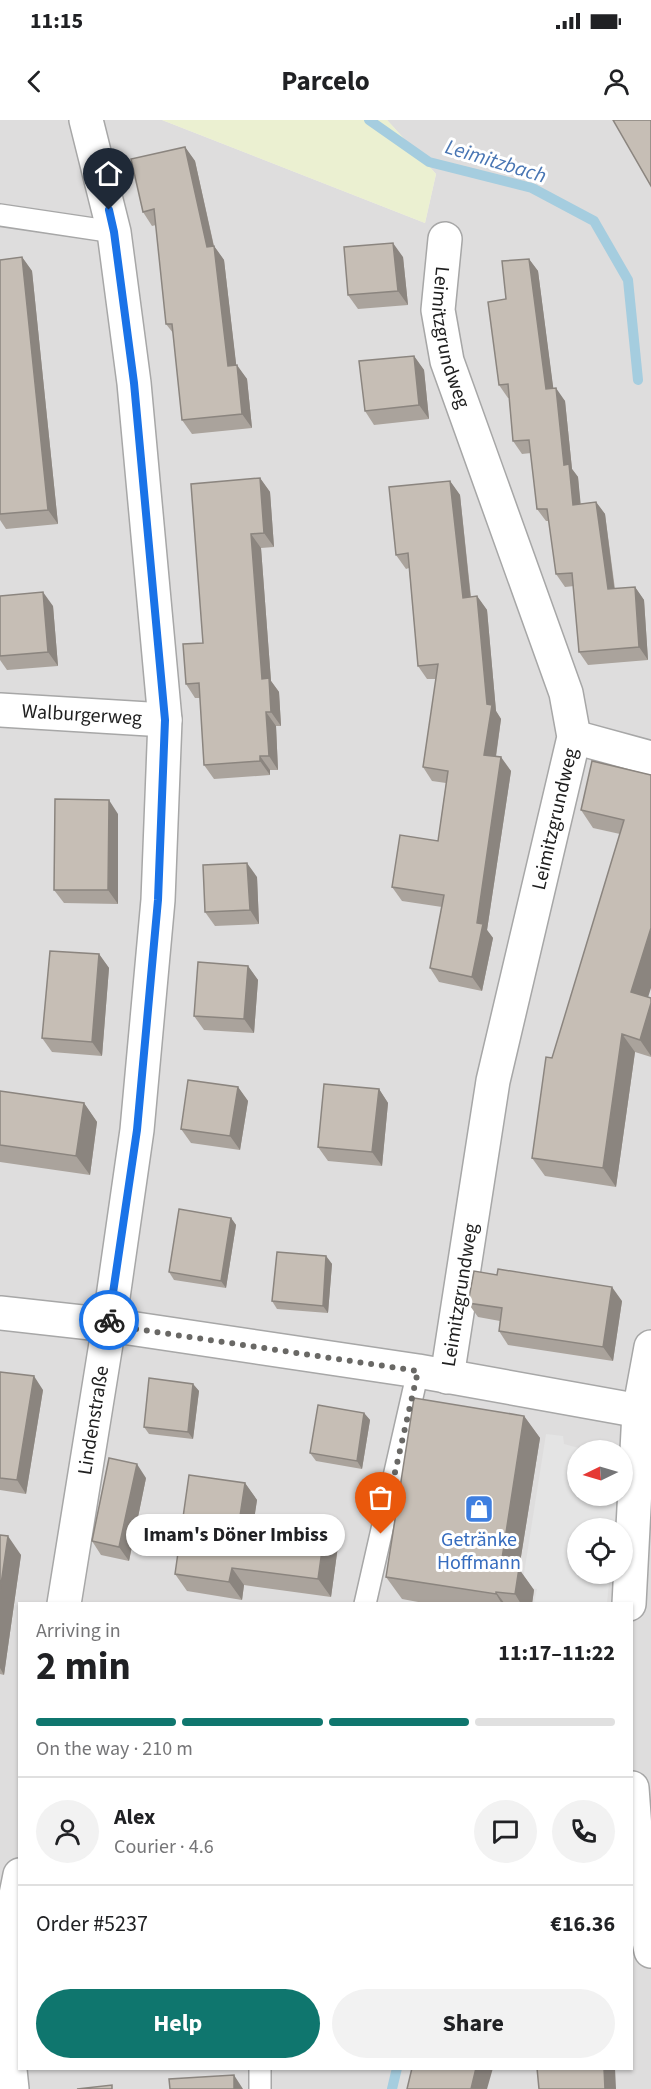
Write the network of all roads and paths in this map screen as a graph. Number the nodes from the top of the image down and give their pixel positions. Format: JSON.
{"nodes":[{"id":1,"x":86,"y":120,"type":"edge"},
{"id":2,"x":0,"y":215,"type":"edge"},
{"id":3,"x":114,"y":232,"type":"junction"},
{"id":4,"x":445,"y":239,"type":"dead end"},
{"id":5,"x":0,"y":710,"type":"edge"},
{"id":6,"x":165,"y":720,"type":"junction"},
{"id":7,"x":574,"y":737,"type":"junction"},
{"id":8,"x":651,"y":759,"type":"edge"},
{"id":9,"x":0,"y":1313,"type":"edge"},
{"id":10,"x":109,"y":1325,"type":"junction"},
{"id":11,"x":651,"y":1347,"type":"edge"},
{"id":12,"x":433,"y":1374,"type":"junction"},
{"id":13,"x":645,"y":1412,"type":"edge"},
{"id":14,"x":63,"y":1602,"type":"edge"},
{"id":15,"x":366,"y":1602,"type":"edge"},
{"id":16,"x":629,"y":1602,"type":"edge"},
{"id":17,"x":633,"y":1802,"type":"edge"},
{"id":18,"x":18,"y":1885,"type":"edge"},
{"id":19,"x":651,"y":1951,"type":"edge"},
{"id":20,"x":260,"y":2070,"type":"edge"},
{"id":21,"x":12,"y":2089,"type":"edge"},
{"id":22,"x":260,"y":2089,"type":"edge"}],
"edges":[{"from":1,"to":3,"type":"street","name":"Lindenstraße"},
{"from":2,"to":3,"type":"lane"},
{"from":3,"to":6,"type":"street","name":"Lindenstraße"},
{"from":4,"to":7,"type":"street","name":"Leimitzgrundweg"},
{"from":5,"to":6,"type":"street","name":"Walburgerweg"},
{"from":6,"to":10,"type":"street","name":"Lindenstraße"},
{"from":7,"to":8,"type":"street"},
{"from":7,"to":12,"type":"street","name":"Leimitzgrundweg"},
{"from":9,"to":10,"type":"street"},
{"from":10,"to":12,"type":"street"},
{"from":10,"to":14,"type":"street","name":"Lindenstraße"},
{"from":11,"to":13,"type":"street"},
{"from":12,"to":13,"type":"street"},
{"from":12,"to":15,"type":"lane","name":"Leimitzgrundweg"},
{"from":13,"to":16,"type":"street"},
{"from":17,"to":19,"type":"street"},
{"from":18,"to":21,"type":"street"},
{"from":20,"to":22,"type":"lane"}]}
